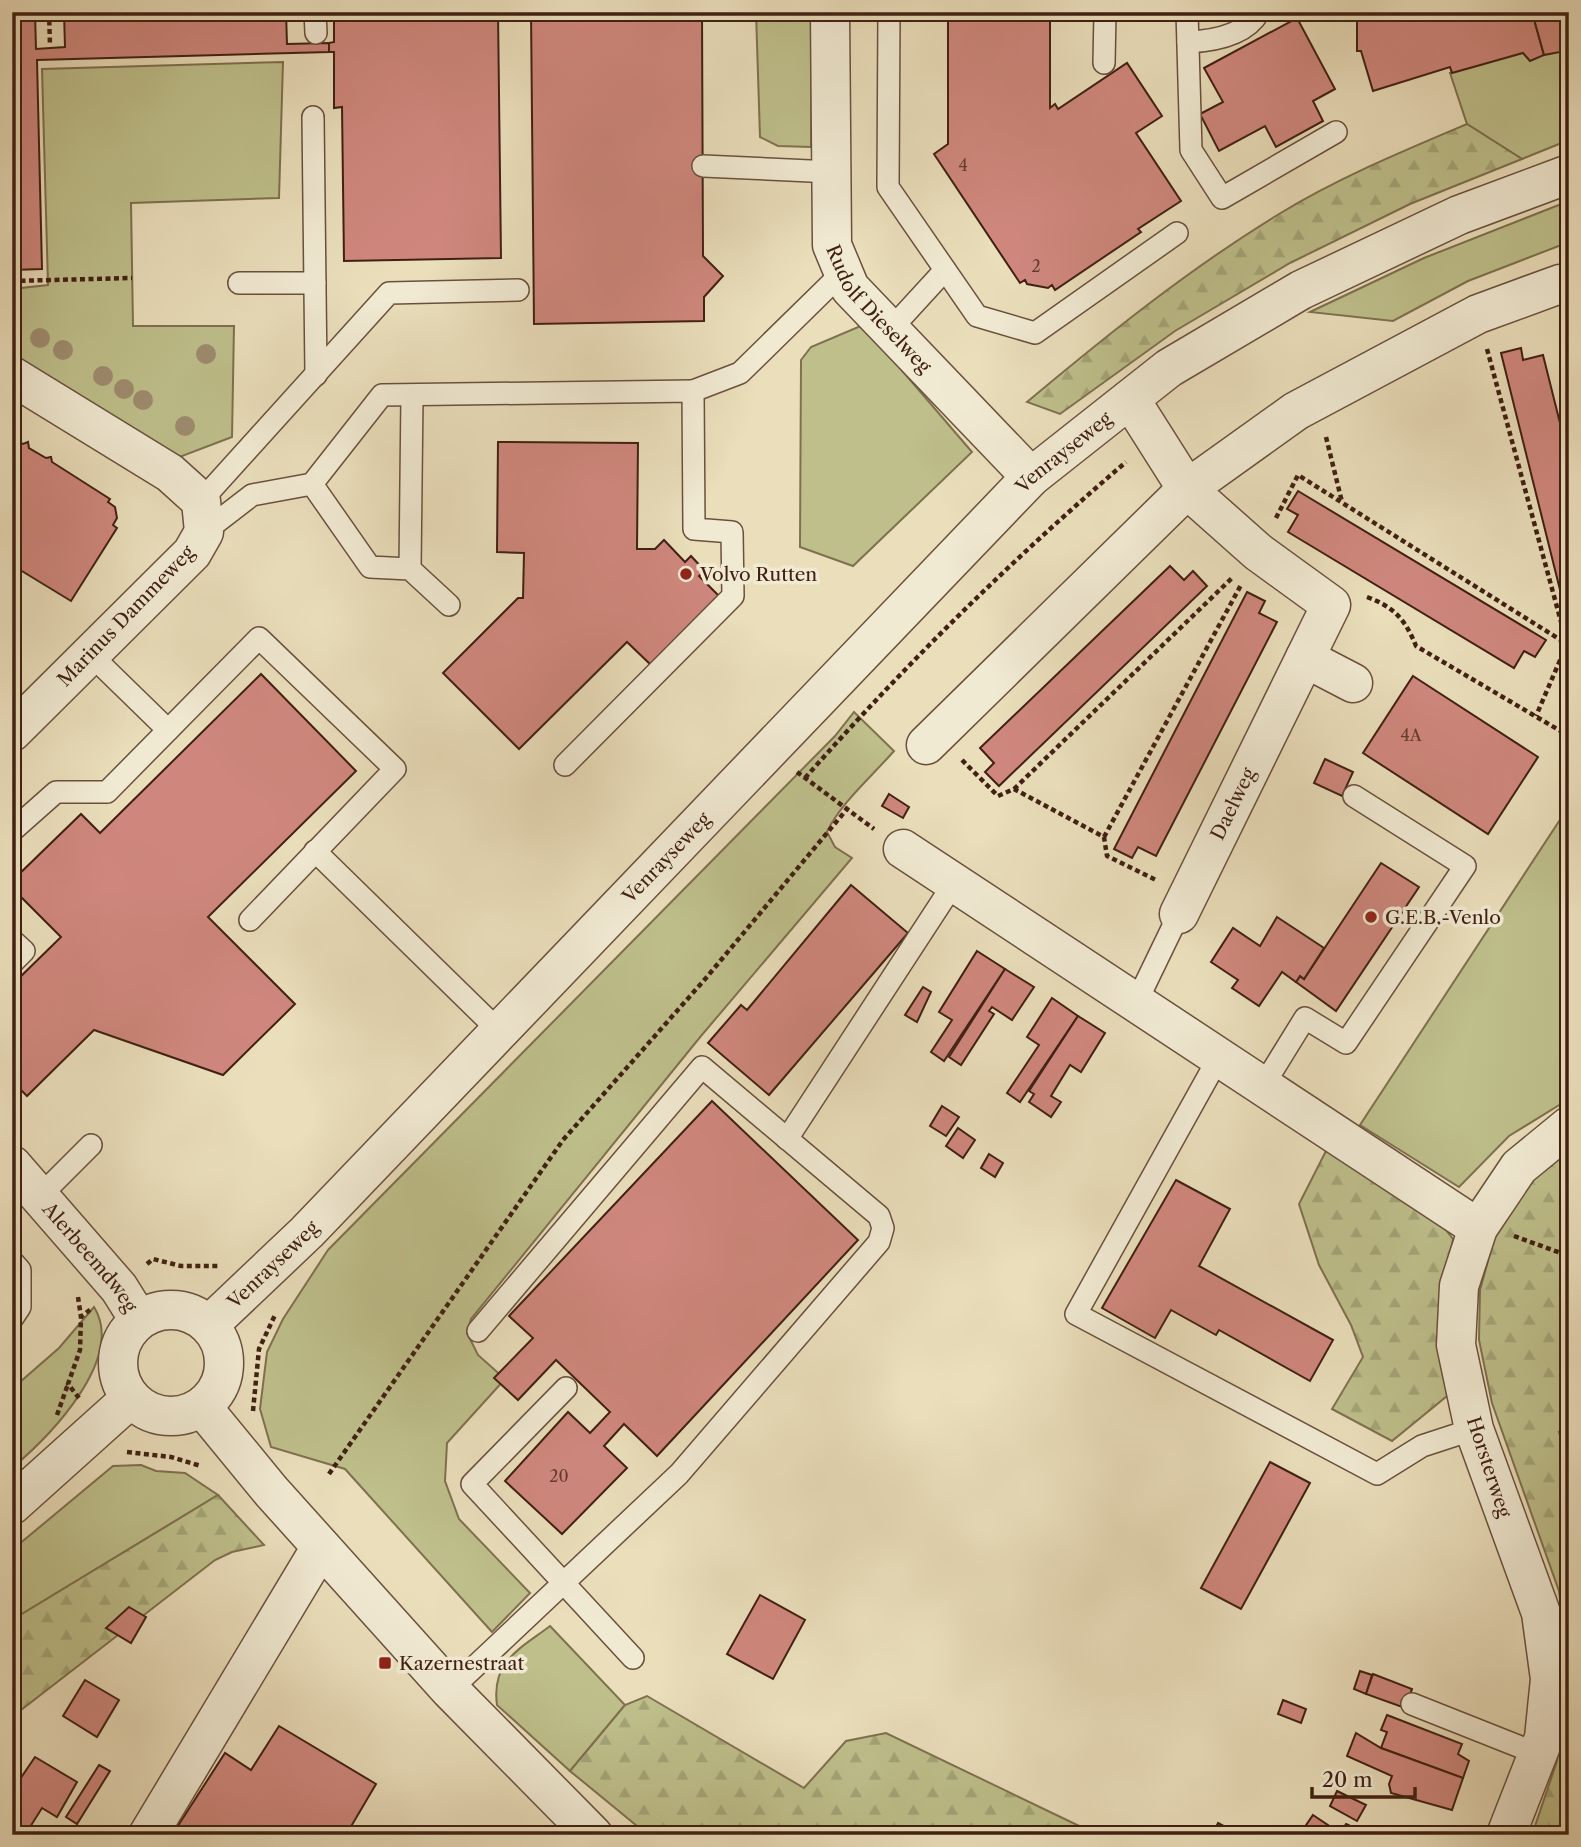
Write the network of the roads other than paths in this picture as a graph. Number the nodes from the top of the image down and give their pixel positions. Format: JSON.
{"nodes":[{"id":1,"x":830,"y":12,"type":"edge"},
{"id":2,"x":889,"y":12,"type":"edge"},
{"id":3,"x":1105,"y":12,"type":"edge"},
{"id":4,"x":1187,"y":12,"type":"edge"},
{"id":5,"x":1259,"y":12,"type":"edge"},
{"id":6,"x":1188,"y":42,"type":"junction"},
{"id":7,"x":1104,"y":63,"type":"dead end"},
{"id":8,"x":313,"y":117,"type":"dead end"},
{"id":9,"x":1336,"y":132,"type":"dead end"},
{"id":10,"x":703,"y":166,"type":"dead end"},
{"id":11,"x":832,"y":172,"type":"junction"},
{"id":12,"x":1569,"y":174,"type":"edge"},
{"id":13,"x":1177,"y":233,"type":"dead end"},
{"id":14,"x":945,"y":270,"type":"junction"},
{"id":15,"x":843,"y":272,"type":"junction"},
{"id":16,"x":239,"y":283,"type":"dead end"},
{"id":17,"x":315,"y":283,"type":"junction"},
{"id":18,"x":1560,"y":284,"type":"dead end"},
{"id":19,"x":518,"y":290,"type":"dead end"},
{"id":20,"x":890,"y":330,"type":"junction"},
{"id":21,"x":316,"y":375,"type":"junction"},
{"id":22,"x":12,"y":376,"type":"edge"},
{"id":23,"x":693,"y":391,"type":"junction"},
{"id":24,"x":412,"y":396,"type":"junction"},
{"id":25,"x":1130,"y":399,"type":"junction"},
{"id":26,"x":1031,"y":477,"type":"junction"},
{"id":27,"x":312,"y":484,"type":"junction"},
{"id":28,"x":1187,"y":489,"type":"junction"},
{"id":29,"x":203,"y":516,"type":"junction"},
{"id":30,"x":410,"y":569,"type":"junction"},
{"id":31,"x":449,"y":605,"type":"dead end"},
{"id":32,"x":1331,"y":605,"type":"joint"},
{"id":33,"x":90,"y":654,"type":"junction"},
{"id":34,"x":1305,"y":658,"type":"junction"},
{"id":35,"x":1353,"y":683,"type":"dead end"},
{"id":36,"x":168,"y":730,"type":"junction"},
{"id":37,"x":12,"y":732,"type":"edge"},
{"id":38,"x":931,"y":740,"type":"road end"},
{"id":39,"x":565,"y":765,"type":"dead end"},
{"id":40,"x":1354,"y":796,"type":"dead end"},
{"id":41,"x":12,"y":831,"type":"edge"},
{"id":42,"x":904,"y":849,"type":"road end"},
{"id":43,"x":316,"y":851,"type":"junction"},
{"id":44,"x":954,"y":883,"type":"junction"},
{"id":45,"x":1184,"y":905,"type":"joint"},
{"id":46,"x":250,"y":920,"type":"dead end"},
{"id":47,"x":12,"y":940,"type":"edge"},
{"id":48,"x":12,"y":962,"type":"edge"},
{"id":49,"x":1136,"y":1003,"type":"junction"},
{"id":50,"x":498,"y":1030,"type":"junction"},
{"id":51,"x":1219,"y":1057,"type":"junction"},
{"id":52,"x":1263,"y":1086,"type":"junction"},
{"id":53,"x":1569,"y":1126,"type":"edge"},
{"id":54,"x":787,"y":1139,"type":"junction"},
{"id":55,"x":91,"y":1144,"type":"dead end"},
{"id":56,"x":12,"y":1165,"type":"edge"},
{"id":57,"x":40,"y":1196,"type":"junction"},
{"id":58,"x":1478,"y":1228,"type":"junction"},
{"id":59,"x":12,"y":1261,"type":"edge"},
{"id":60,"x":12,"y":1320,"type":"edge"},
{"id":61,"x":139,"y":1320,"type":"junction"},
{"id":62,"x":209,"y":1325,"type":"junction"},
{"id":63,"x":478,"y":1331,"type":"dead end"},
{"id":64,"x":566,"y":1388,"type":"dead end"},
{"id":65,"x":130,"y":1399,"type":"junction"},
{"id":66,"x":202,"y":1407,"type":"junction"},
{"id":67,"x":1474,"y":1429,"type":"junction"},
{"id":68,"x":12,"y":1505,"type":"edge"},
{"id":69,"x":321,"y":1547,"type":"junction"},
{"id":70,"x":564,"y":1584,"type":"junction"},
{"id":71,"x":633,"y":1658,"type":"dead end"},
{"id":72,"x":450,"y":1690,"type":"junction"},
{"id":73,"x":1559,"y":1694,"type":"edge"},
{"id":74,"x":1412,"y":1704,"type":"dead end"},
{"id":75,"x":1538,"y":1754,"type":"junction"},
{"id":76,"x":148,"y":1835,"type":"edge"},
{"id":77,"x":593,"y":1835,"type":"edge"},
{"id":78,"x":1506,"y":1835,"type":"edge"}],
"edges":[{"from":1,"to":11,"type":"street","name":"Rudolf Dieselweg"},
{"from":2,"to":14,"type":"lane"},
{"from":3,"to":7,"type":"lane"},
{"from":4,"to":6,"type":"lane"},
{"from":5,"to":6,"type":"lane"},
{"from":6,"to":9,"type":"lane"},
{"from":8,"to":17,"type":"lane"},
{"from":10,"to":11,"type":"lane"},
{"from":11,"to":15,"type":"street","name":"Rudolf Dieselweg"},
{"from":12,"to":25,"type":"street","name":"Venrayseweg"},
{"from":13,"to":14,"type":"lane"},
{"from":14,"to":20,"type":"lane"},
{"from":15,"to":20,"type":"street","name":"Rudolf Dieselweg"},
{"from":15,"to":23,"type":"lane"},
{"from":16,"to":17,"type":"lane"},
{"from":17,"to":21,"type":"lane"},
{"from":18,"to":28,"type":"street"},
{"from":19,"to":21,"type":"lane"},
{"from":20,"to":26,"type":"street","name":"Rudolf Dieselweg"},
{"from":21,"to":29,"type":"lane"},
{"from":22,"to":29,"type":"street"},
{"from":23,"to":24,"type":"lane"},
{"from":23,"to":39,"type":"lane"},
{"from":24,"to":27,"type":"lane"},
{"from":24,"to":30,"type":"lane"},
{"from":25,"to":26,"type":"street","name":"Venrayseweg"},
{"from":25,"to":28,"type":"street","name":"Venrayseweg"},
{"from":26,"to":50,"type":"street","name":"Venrayseweg"},
{"from":27,"to":29,"type":"lane"},
{"from":27,"to":30,"type":"lane"},
{"from":28,"to":32,"type":"street","name":"Venrayseweg"},
{"from":28,"to":38,"type":"street"},
{"from":29,"to":33,"type":"street","name":"Marinus Dammeweg"},
{"from":30,"to":31,"type":"lane"},
{"from":32,"to":34,"type":"street","name":"Daelweg"},
{"from":33,"to":36,"type":"lane"},
{"from":33,"to":37,"type":"street","name":"Marinus Dammeweg"},
{"from":34,"to":35,"type":"street"},
{"from":34,"to":45,"type":"street","name":"Daelweg"},
{"from":36,"to":41,"type":"lane"},
{"from":36,"to":43,"type":"lane"},
{"from":40,"to":52,"type":"lane"},
{"from":42,"to":44,"type":"street"},
{"from":43,"to":46,"type":"lane"},
{"from":43,"to":50,"type":"lane"},
{"from":44,"to":49,"type":"street"},
{"from":44,"to":54,"type":"lane"},
{"from":45,"to":49,"type":"lane","name":"Daelweg"},
{"from":47,"to":48,"type":"lane"},
{"from":49,"to":51,"type":"street"},
{"from":50,"to":62,"type":"street","name":"Venrayseweg"},
{"from":51,"to":52,"type":"street"},
{"from":51,"to":67,"type":"lane"},
{"from":52,"to":58,"type":"street"},
{"from":53,"to":58,"type":"street","name":"Horsterweg"},
{"from":54,"to":63,"type":"lane"},
{"from":54,"to":70,"type":"lane"},
{"from":55,"to":57,"type":"lane"},
{"from":56,"to":57,"type":"street","name":"Alerbeemdweg"},
{"from":57,"to":61,"type":"street","name":"Alerbeemdweg"},
{"from":58,"to":67,"type":"street","name":"Horsterweg"},
{"from":59,"to":60,"type":"lane"},
{"from":61,"to":62,"type":"street"},
{"from":61,"to":65,"type":"street"},
{"from":62,"to":66,"type":"street"},
{"from":64,"to":70,"type":"lane"},
{"from":65,"to":66,"type":"street"},
{"from":65,"to":68,"type":"street"},
{"from":66,"to":69,"type":"street"},
{"from":67,"to":73,"type":"street","name":"Horsterweg"},
{"from":69,"to":72,"type":"street"},
{"from":69,"to":76,"type":"street"},
{"from":70,"to":71,"type":"lane"},
{"from":70,"to":72,"type":"lane"},
{"from":72,"to":77,"type":"street"},
{"from":73,"to":75,"type":"street","name":"Horsterweg"},
{"from":74,"to":75,"type":"lane"},
{"from":75,"to":78,"type":"street","name":"Horsterweg"}]}
